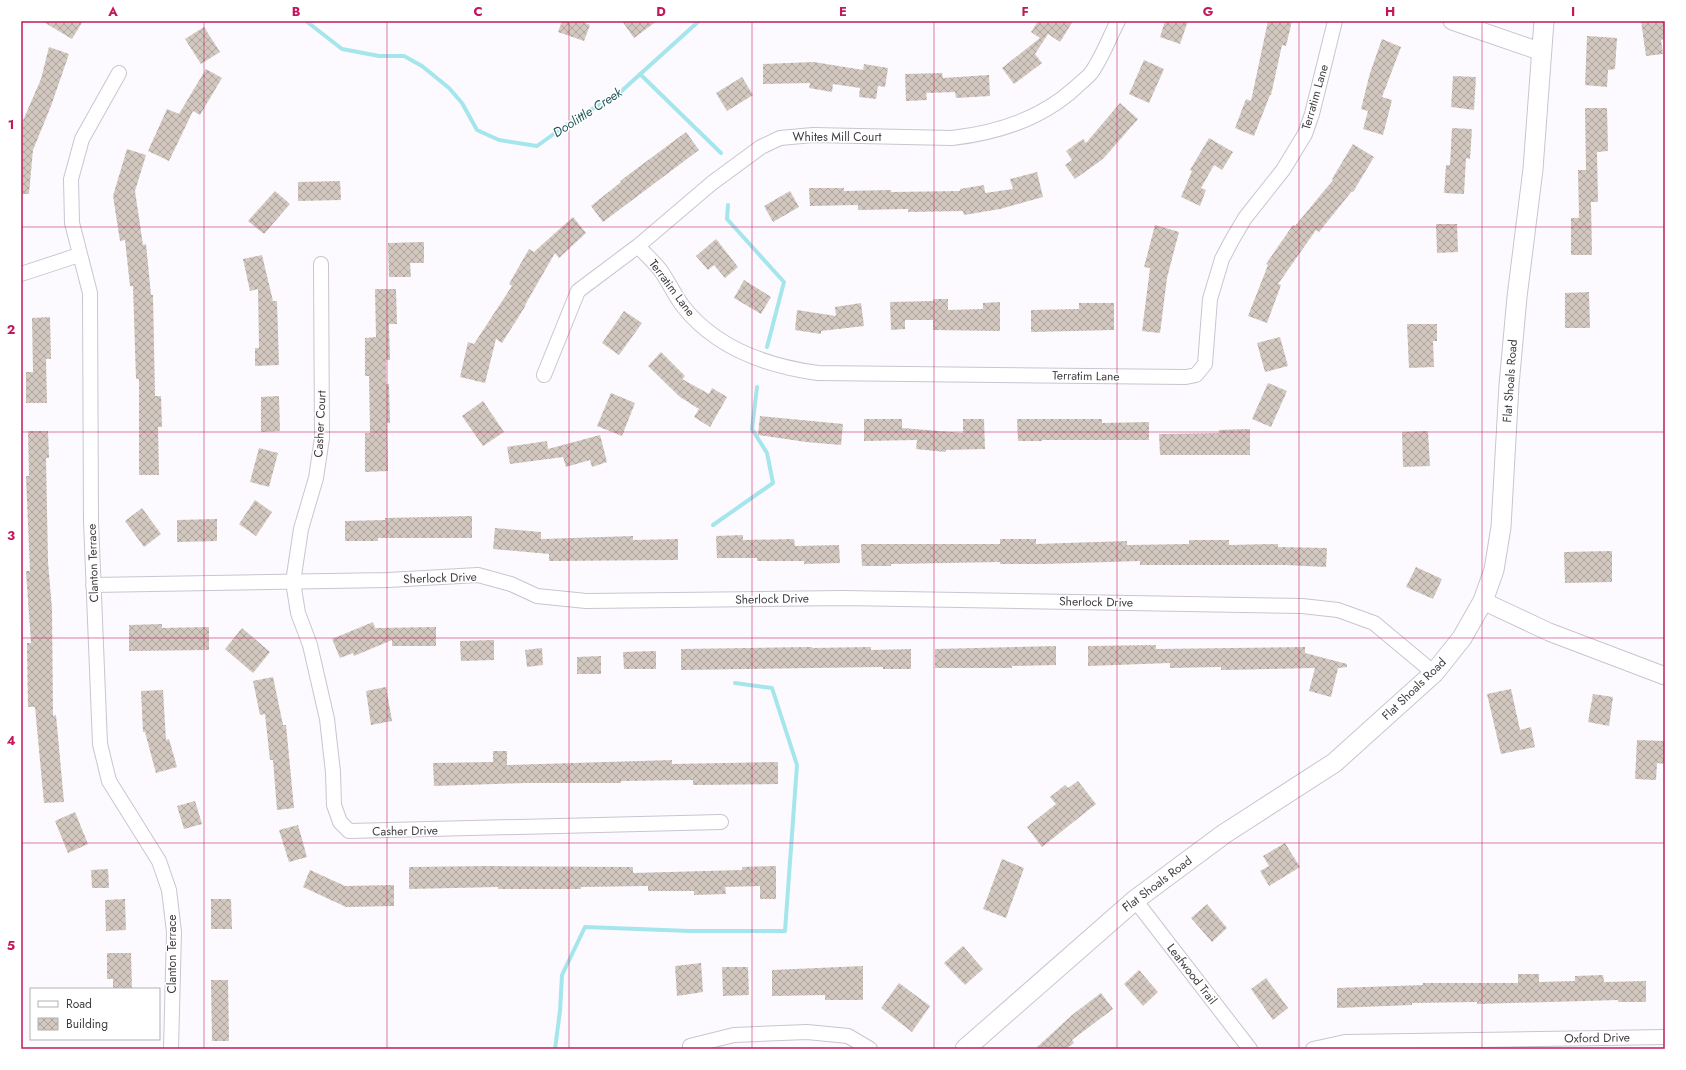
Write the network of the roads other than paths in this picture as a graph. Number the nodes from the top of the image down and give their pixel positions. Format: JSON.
{"nodes":[{"id":1,"x":1118,"y":21,"type":"edge"},
{"id":2,"x":1335,"y":21,"type":"edge"},
{"id":3,"x":1452,"y":21,"type":"edge"},
{"id":4,"x":1544,"y":21,"type":"edge"},
{"id":5,"x":1542,"y":52,"type":"junction"},
{"id":6,"x":119,"y":73,"type":"dead end"},
{"id":7,"x":638,"y":246,"type":"junction"},
{"id":8,"x":79,"y":255,"type":"junction"},
{"id":9,"x":321,"y":264,"type":"dead end"},
{"id":10,"x":21,"y":274,"type":"edge"},
{"id":11,"x":544,"y":375,"type":"dead end"},
{"id":12,"x":294,"y":582,"type":"junction"},
{"id":13,"x":93,"y":585,"type":"junction"},
{"id":14,"x":1483,"y":601,"type":"junction"},
{"id":15,"x":1434,"y":672,"type":"junction"},
{"id":16,"x":1665,"y":676,"type":"edge"},
{"id":17,"x":721,"y":822,"type":"dead end"},
{"id":18,"x":1135,"y":900,"type":"junction"},
{"id":19,"x":1665,"y":1037,"type":"edge"},
{"id":20,"x":1414,"y":1045,"type":"edge"},
{"id":21,"x":690,"y":1046,"type":"dead end"},
{"id":22,"x":171,"y":1049,"type":"edge"},
{"id":23,"x":870,"y":1049,"type":"edge"},
{"id":24,"x":965,"y":1049,"type":"edge"},
{"id":25,"x":1250,"y":1049,"type":"edge"},
{"id":26,"x":1313,"y":1049,"type":"edge"}],
"edges":[{"from":1,"to":7,"type":"street","name":"Whites Mill Court"},
{"from":2,"to":7,"type":"street","name":"Terratim Lane"},
{"from":3,"to":5,"type":"street"},
{"from":4,"to":5,"type":"main road","name":"Flat Shoals Road"},
{"from":5,"to":14,"type":"main road","name":"Flat Shoals Road"},
{"from":6,"to":8,"type":"street","name":"Clanton Terrace"},
{"from":7,"to":11,"type":"street","name":"Whites Mill Court"},
{"from":8,"to":10,"type":"street"},
{"from":8,"to":13,"type":"street","name":"Clanton Terrace"},
{"from":9,"to":12,"type":"street","name":"Casher Court"},
{"from":12,"to":13,"type":"street","name":"Sherlock Drive"},
{"from":12,"to":15,"type":"street","name":"Sherlock Drive"},
{"from":12,"to":17,"type":"street","name":"Casher Drive"},
{"from":13,"to":22,"type":"street","name":"Clanton Terrace"},
{"from":14,"to":15,"type":"main road","name":"Flat Shoals Road"},
{"from":14,"to":16,"type":"street"},
{"from":15,"to":18,"type":"main road","name":"Flat Shoals Road"},
{"from":18,"to":24,"type":"main road","name":"Flat Shoals Road"},
{"from":18,"to":25,"type":"street","name":"Leafwood Trail"},
{"from":19,"to":20,"type":"street","name":"Oxford Drive"},
{"from":20,"to":26,"type":"street","name":"Oxford Drive"},
{"from":21,"to":23,"type":"street"}]}
